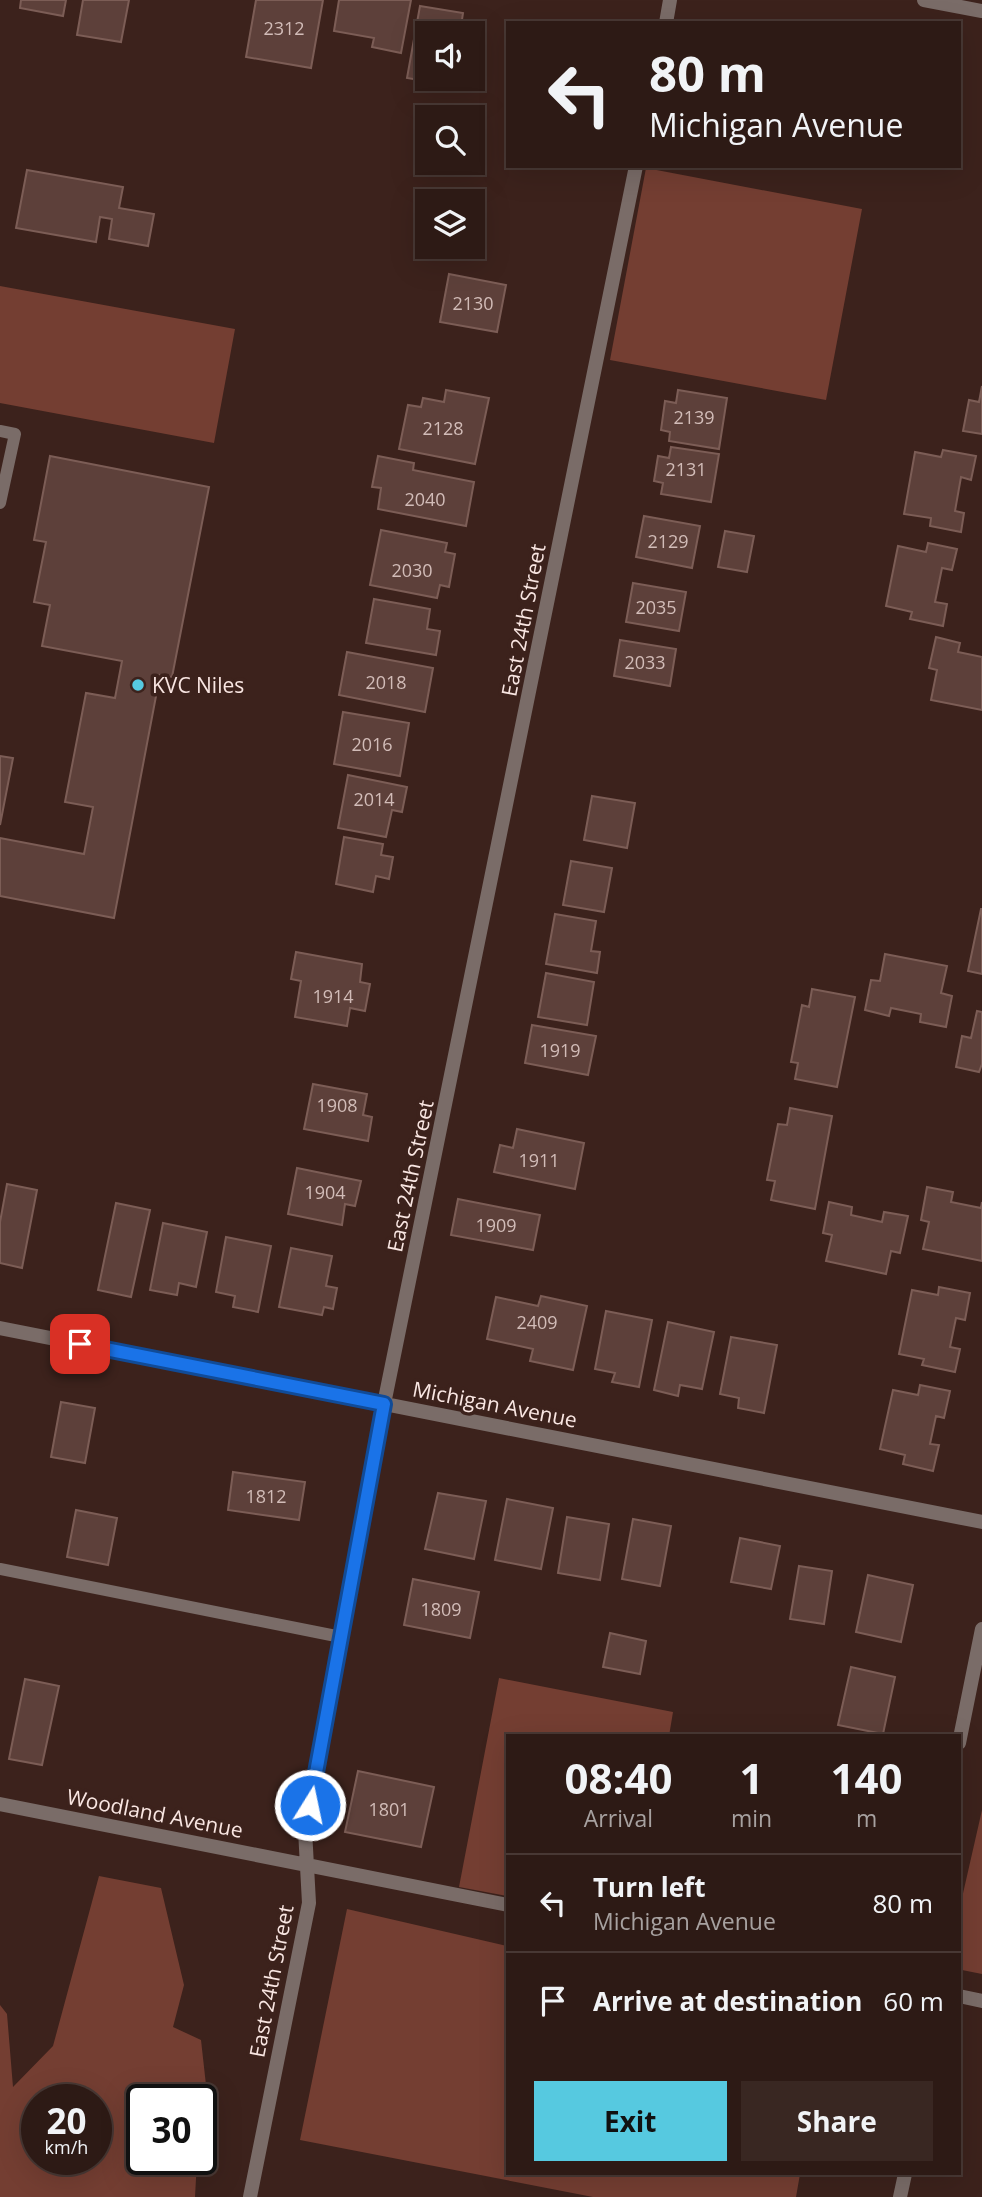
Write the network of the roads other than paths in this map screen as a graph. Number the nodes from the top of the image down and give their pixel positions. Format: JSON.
{"nodes":[{"id":1,"x":670,"y":0,"type":"edge"},
{"id":2,"x":924,"y":0,"type":"edge"},
{"id":3,"x":982,"y":11,"type":"edge"},
{"id":4,"x":666,"y":21,"type":"edge"},
{"id":5,"x":636,"y":168,"type":"edge"},
{"id":6,"x":0,"y":431,"type":"edge"},
{"id":7,"x":0,"y":502,"type":"edge"},
{"id":8,"x":0,"y":1328,"type":"edge"},
{"id":9,"x":384,"y":1404,"type":"junction"},
{"id":10,"x":982,"y":1522,"type":"edge"},
{"id":11,"x":0,"y":1569,"type":"edge"},
{"id":12,"x":982,"y":1629,"type":"edge"},
{"id":13,"x":341,"y":1637,"type":"junction"},
{"id":14,"x":961,"y":1734,"type":"edge"},
{"id":15,"x":0,"y":1804,"type":"edge"},
{"id":16,"x":307,"y":1864,"type":"junction"},
{"id":17,"x":506,"y":1905,"type":"edge"},
{"id":18,"x":961,"y":1996,"type":"edge"},
{"id":19,"x":982,"y":2001,"type":"edge"},
{"id":20,"x":905,"y":2175,"type":"edge"},
{"id":21,"x":250,"y":2197,"type":"edge"},
{"id":22,"x":900,"y":2197,"type":"edge"}],
"edges":[{"from":1,"to":4,"type":"street"},
{"from":2,"to":3,"type":"street"},
{"from":5,"to":9,"type":"street","name":"East 24th Street"},
{"from":6,"to":7,"type":"lane"},
{"from":8,"to":9,"type":"street","name":"Michigan Avenue"},
{"from":9,"to":10,"type":"street","name":"Michigan Avenue"},
{"from":9,"to":13,"type":"street","name":"East 24th Street"},
{"from":11,"to":13,"type":"lane"},
{"from":12,"to":14,"type":"street"},
{"from":13,"to":16,"type":"street","name":"East 24th Street"},
{"from":15,"to":16,"type":"street","name":"Woodland Avenue"},
{"from":16,"to":17,"type":"street","name":"Woodland Avenue"},
{"from":16,"to":21,"type":"street","name":"East 24th Street"},
{"from":18,"to":19,"type":"street"},
{"from":20,"to":22,"type":"street"}]}
